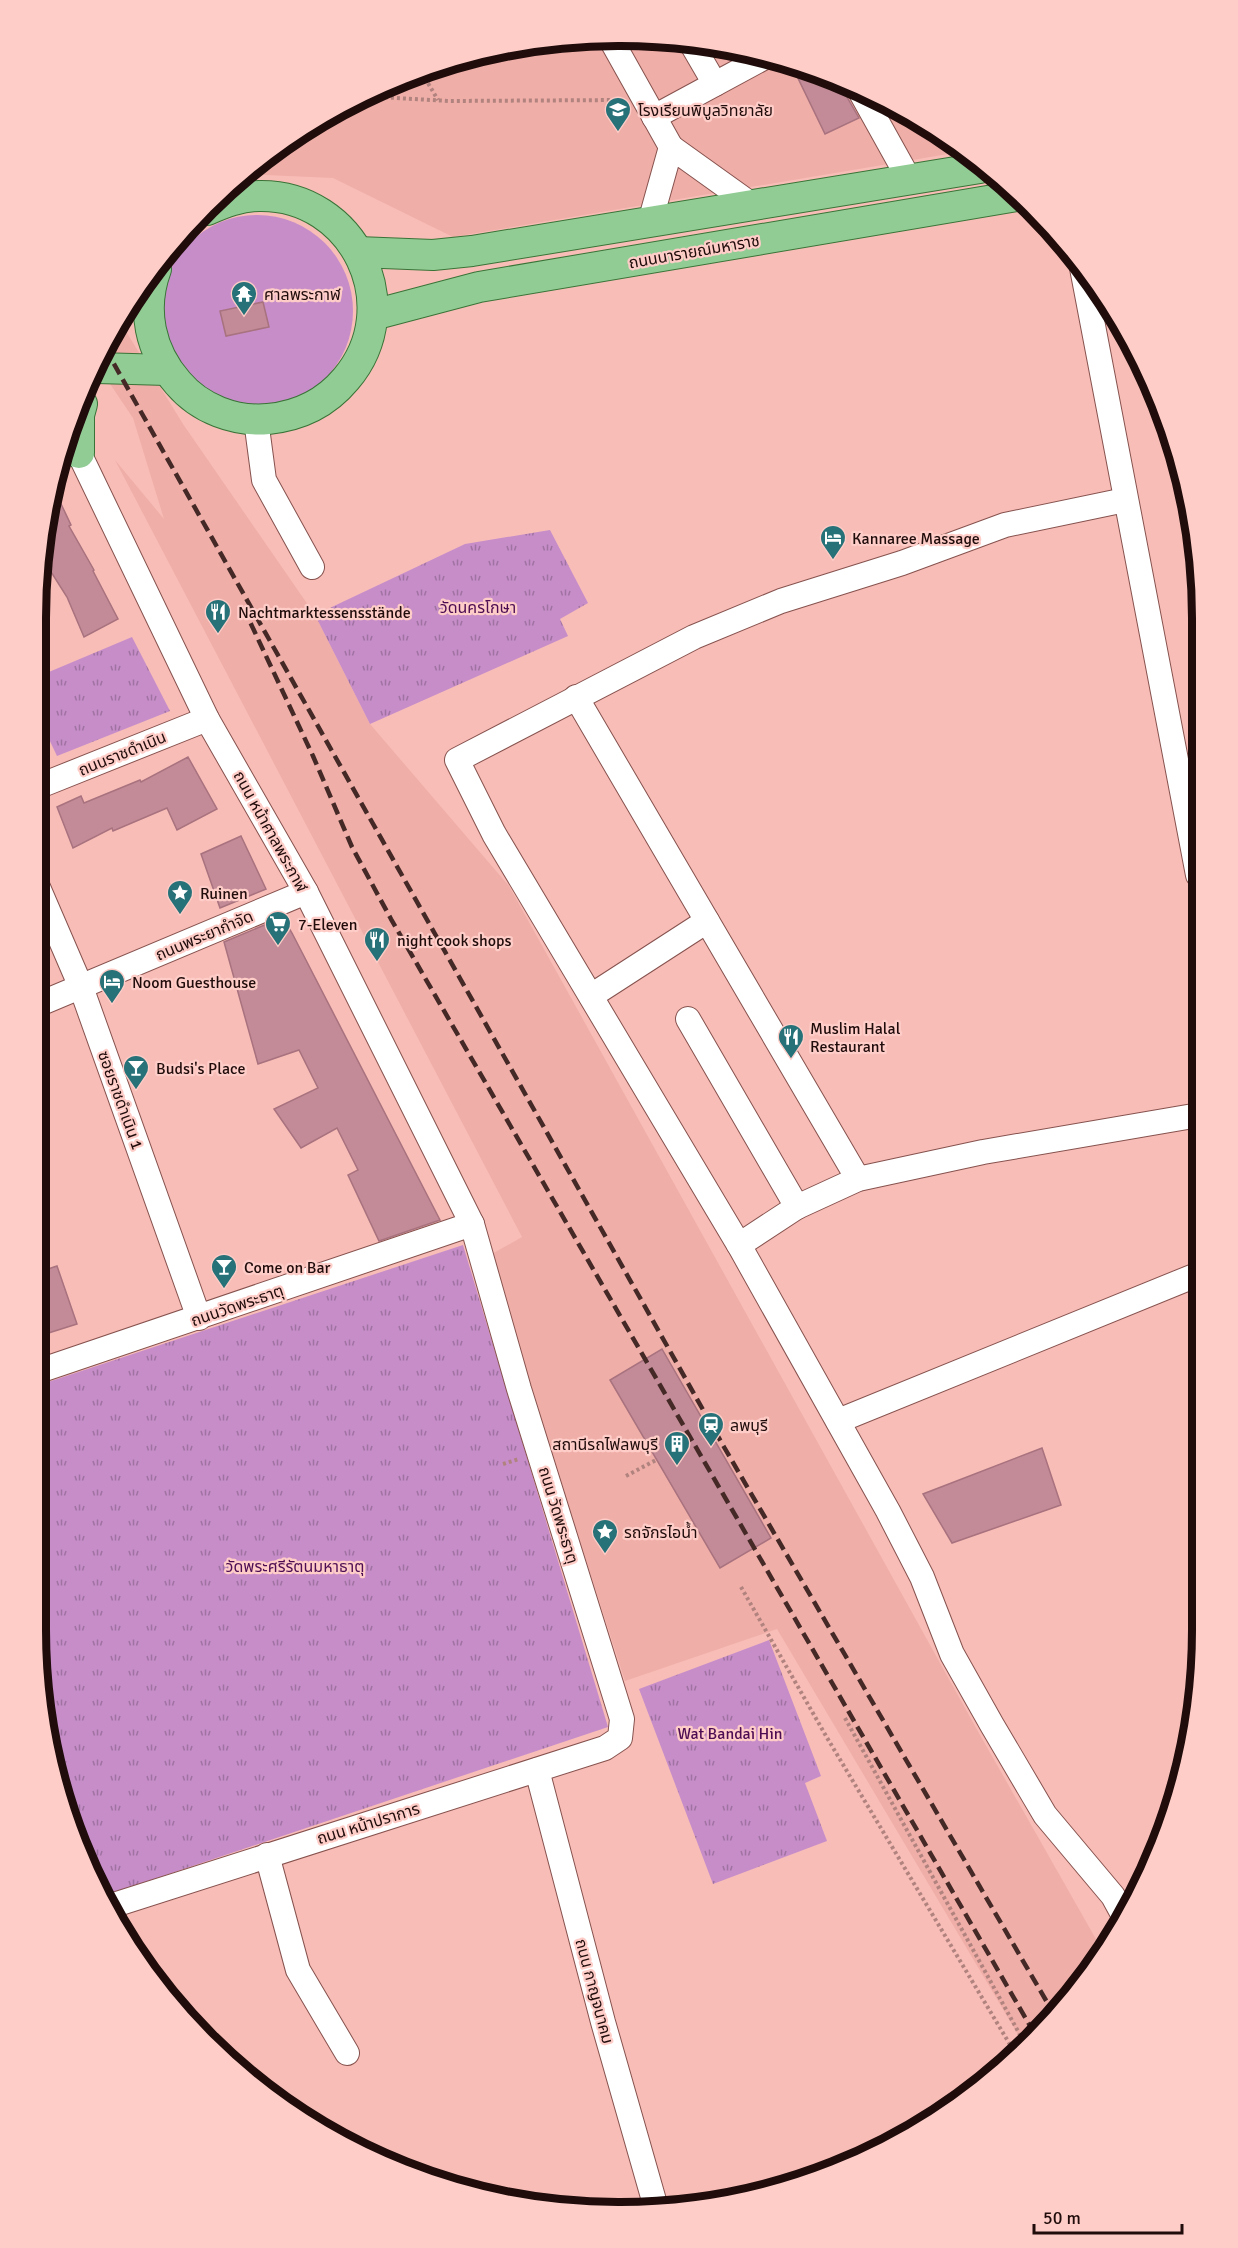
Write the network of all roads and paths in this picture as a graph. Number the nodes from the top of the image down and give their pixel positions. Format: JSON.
{"nodes":[{"id":1,"x":615,"y":46,"type":"edge"},
{"id":2,"x":696,"y":51,"type":"edge"},
{"id":3,"x":754,"y":63,"type":"edge"},
{"id":4,"x":426,"y":80,"type":"edge"},
{"id":5,"x":715,"y":84,"type":"junction"},
{"id":6,"x":385,"y":97,"type":"edge"},
{"id":7,"x":438,"y":100,"type":"junction"},
{"id":8,"x":867,"y":104,"type":"edge"},
{"id":9,"x":649,"y":108,"type":"junction"},
{"id":10,"x":671,"y":147,"type":"junction"},
{"id":11,"x":973,"y":169,"type":"edge"},
{"id":12,"x":909,"y":179,"type":"junction"},
{"id":13,"x":1006,"y":198,"type":"edge"},
{"id":14,"x":230,"y":200,"type":"edge"},
{"id":15,"x":752,"y":205,"type":"junction"},
{"id":16,"x":650,"y":222,"type":"junction"},
{"id":17,"x":358,"y":252,"type":"junction"},
{"id":18,"x":1086,"y":288,"type":"edge"},
{"id":19,"x":150,"y":291,"type":"edge"},
{"id":20,"x":373,"y":315,"type":"junction"},
{"id":21,"x":167,"y":370,"type":"junction"},
{"id":22,"x":102,"y":375,"type":"edge"},
{"id":23,"x":256,"y":420,"type":"junction"},
{"id":24,"x":74,"y":445,"type":"edge"},
{"id":25,"x":1125,"y":500,"type":"junction"},
{"id":26,"x":312,"y":567,"type":"dead end"},
{"id":27,"x":576,"y":697,"type":"junction"},
{"id":28,"x":207,"y":719,"type":"junction"},
{"id":29,"x":46,"y":783,"type":"edge"},
{"id":30,"x":1192,"y":842,"type":"edge"},
{"id":31,"x":306,"y":892,"type":"junction"},
{"id":32,"x":46,"y":906,"type":"edge"},
{"id":33,"x":707,"y":921,"type":"junction"},
{"id":34,"x":81,"y":987,"type":"junction"},
{"id":35,"x":591,"y":996,"type":"junction"},
{"id":36,"x":46,"y":1001,"type":"edge"},
{"id":37,"x":688,"y":1019,"type":"dead end"},
{"id":38,"x":1192,"y":1116,"type":"edge"},
{"id":39,"x":858,"y":1179,"type":"junction"},
{"id":40,"x":797,"y":1207,"type":"junction"},
{"id":41,"x":472,"y":1224,"type":"junction"},
{"id":42,"x":739,"y":1245,"type":"junction"},
{"id":43,"x":1192,"y":1277,"type":"edge"},
{"id":44,"x":199,"y":1318,"type":"junction"},
{"id":45,"x":46,"y":1369,"type":"edge"},
{"id":46,"x":838,"y":1421,"type":"junction"},
{"id":47,"x":656,"y":1460,"type":"dead end"},
{"id":48,"x":626,"y":1476,"type":"dead end"},
{"id":49,"x":741,"y":1587,"type":"dead end"},
{"id":50,"x":845,"y":1718,"type":"dead end"},
{"id":51,"x":620,"y":1738,"type":"joint"},
{"id":52,"x":537,"y":1770,"type":"junction"},
{"id":53,"x":267,"y":1855,"type":"junction"},
{"id":54,"x":117,"y":1904,"type":"edge"},
{"id":55,"x":1119,"y":1907,"type":"edge"},
{"id":56,"x":1021,"y":2037,"type":"edge"},
{"id":57,"x":1011,"y":2046,"type":"edge"},
{"id":58,"x":346,"y":2053,"type":"dead end"},
{"id":59,"x":654,"y":2200,"type":"edge"}],
"edges":[{"from":1,"to":9,"type":"street"},
{"from":2,"to":5,"type":"street"},
{"from":3,"to":5,"type":"street"},
{"from":4,"to":7,"type":"path"},
{"from":5,"to":9,"type":"street"},
{"from":6,"to":7,"type":"path"},
{"from":7,"to":9,"type":"path"},
{"from":8,"to":12,"type":"street"},
{"from":9,"to":10,"type":"street"},
{"from":10,"to":15,"type":"street"},
{"from":10,"to":16,"type":"street"},
{"from":11,"to":12,"type":"main road"},
{"from":12,"to":15,"type":"main road"},
{"from":13,"to":20,"type":"main road","name":"ถนนนารายณ์มหาราช"},
{"from":14,"to":17,"type":"main road"},
{"from":15,"to":16,"type":"main road"},
{"from":16,"to":17,"type":"main road"},
{"from":17,"to":20,"type":"main road"},
{"from":18,"to":25,"type":"street"},
{"from":19,"to":21,"type":"main road"},
{"from":20,"to":23,"type":"main road"},
{"from":21,"to":22,"type":"main road"},
{"from":21,"to":23,"type":"main road"},
{"from":23,"to":26,"type":"street"},
{"from":24,"to":28,"type":"street","name":"ถนน หน้าศาลพระกาฬ"},
{"from":25,"to":27,"type":"street"},
{"from":25,"to":30,"type":"street"},
{"from":27,"to":33,"type":"street"},
{"from":27,"to":35,"type":"street"},
{"from":28,"to":29,"type":"street","name":"ถนนราชดำเนิน"},
{"from":28,"to":31,"type":"street","name":"ถนน หน้าศาลพระกาฬ"},
{"from":31,"to":34,"type":"street","name":"ถนนพระยากำจัด"},
{"from":31,"to":41,"type":"street","name":"ถนน หน้าศาลพระกาฬ"},
{"from":32,"to":34,"type":"street","name":"ซอยราชดำเนิน 1"},
{"from":33,"to":35,"type":"street"},
{"from":33,"to":39,"type":"street"},
{"from":34,"to":36,"type":"street","name":"ถนนพระยากำจัด"},
{"from":34,"to":44,"type":"street","name":"ซอยราชดำเนิน 1"},
{"from":35,"to":42,"type":"street"},
{"from":37,"to":40,"type":"street"},
{"from":38,"to":39,"type":"street"},
{"from":39,"to":40,"type":"street"},
{"from":40,"to":42,"type":"street"},
{"from":41,"to":44,"type":"street","name":"ถนนวัดพระธาตุ"},
{"from":41,"to":51,"type":"street","name":"ถนน วัดพระธาตุ"},
{"from":42,"to":46,"type":"street"},
{"from":43,"to":46,"type":"street"},
{"from":44,"to":45,"type":"street","name":"ถนนวัดพระธาตุ"},
{"from":46,"to":55,"type":"street"},
{"from":47,"to":48,"type":"path"},
{"from":49,"to":57,"type":"path"},
{"from":50,"to":56,"type":"path"},
{"from":51,"to":52,"type":"street","name":"ถนน หน้าปราการ"},
{"from":52,"to":53,"type":"street","name":"ถนน หน้าปราการ"},
{"from":52,"to":59,"type":"street","name":"ถนน กาญจนาคม"},
{"from":53,"to":54,"type":"street","name":"ถนน หน้าปราการ"},
{"from":53,"to":58,"type":"street"}]}
